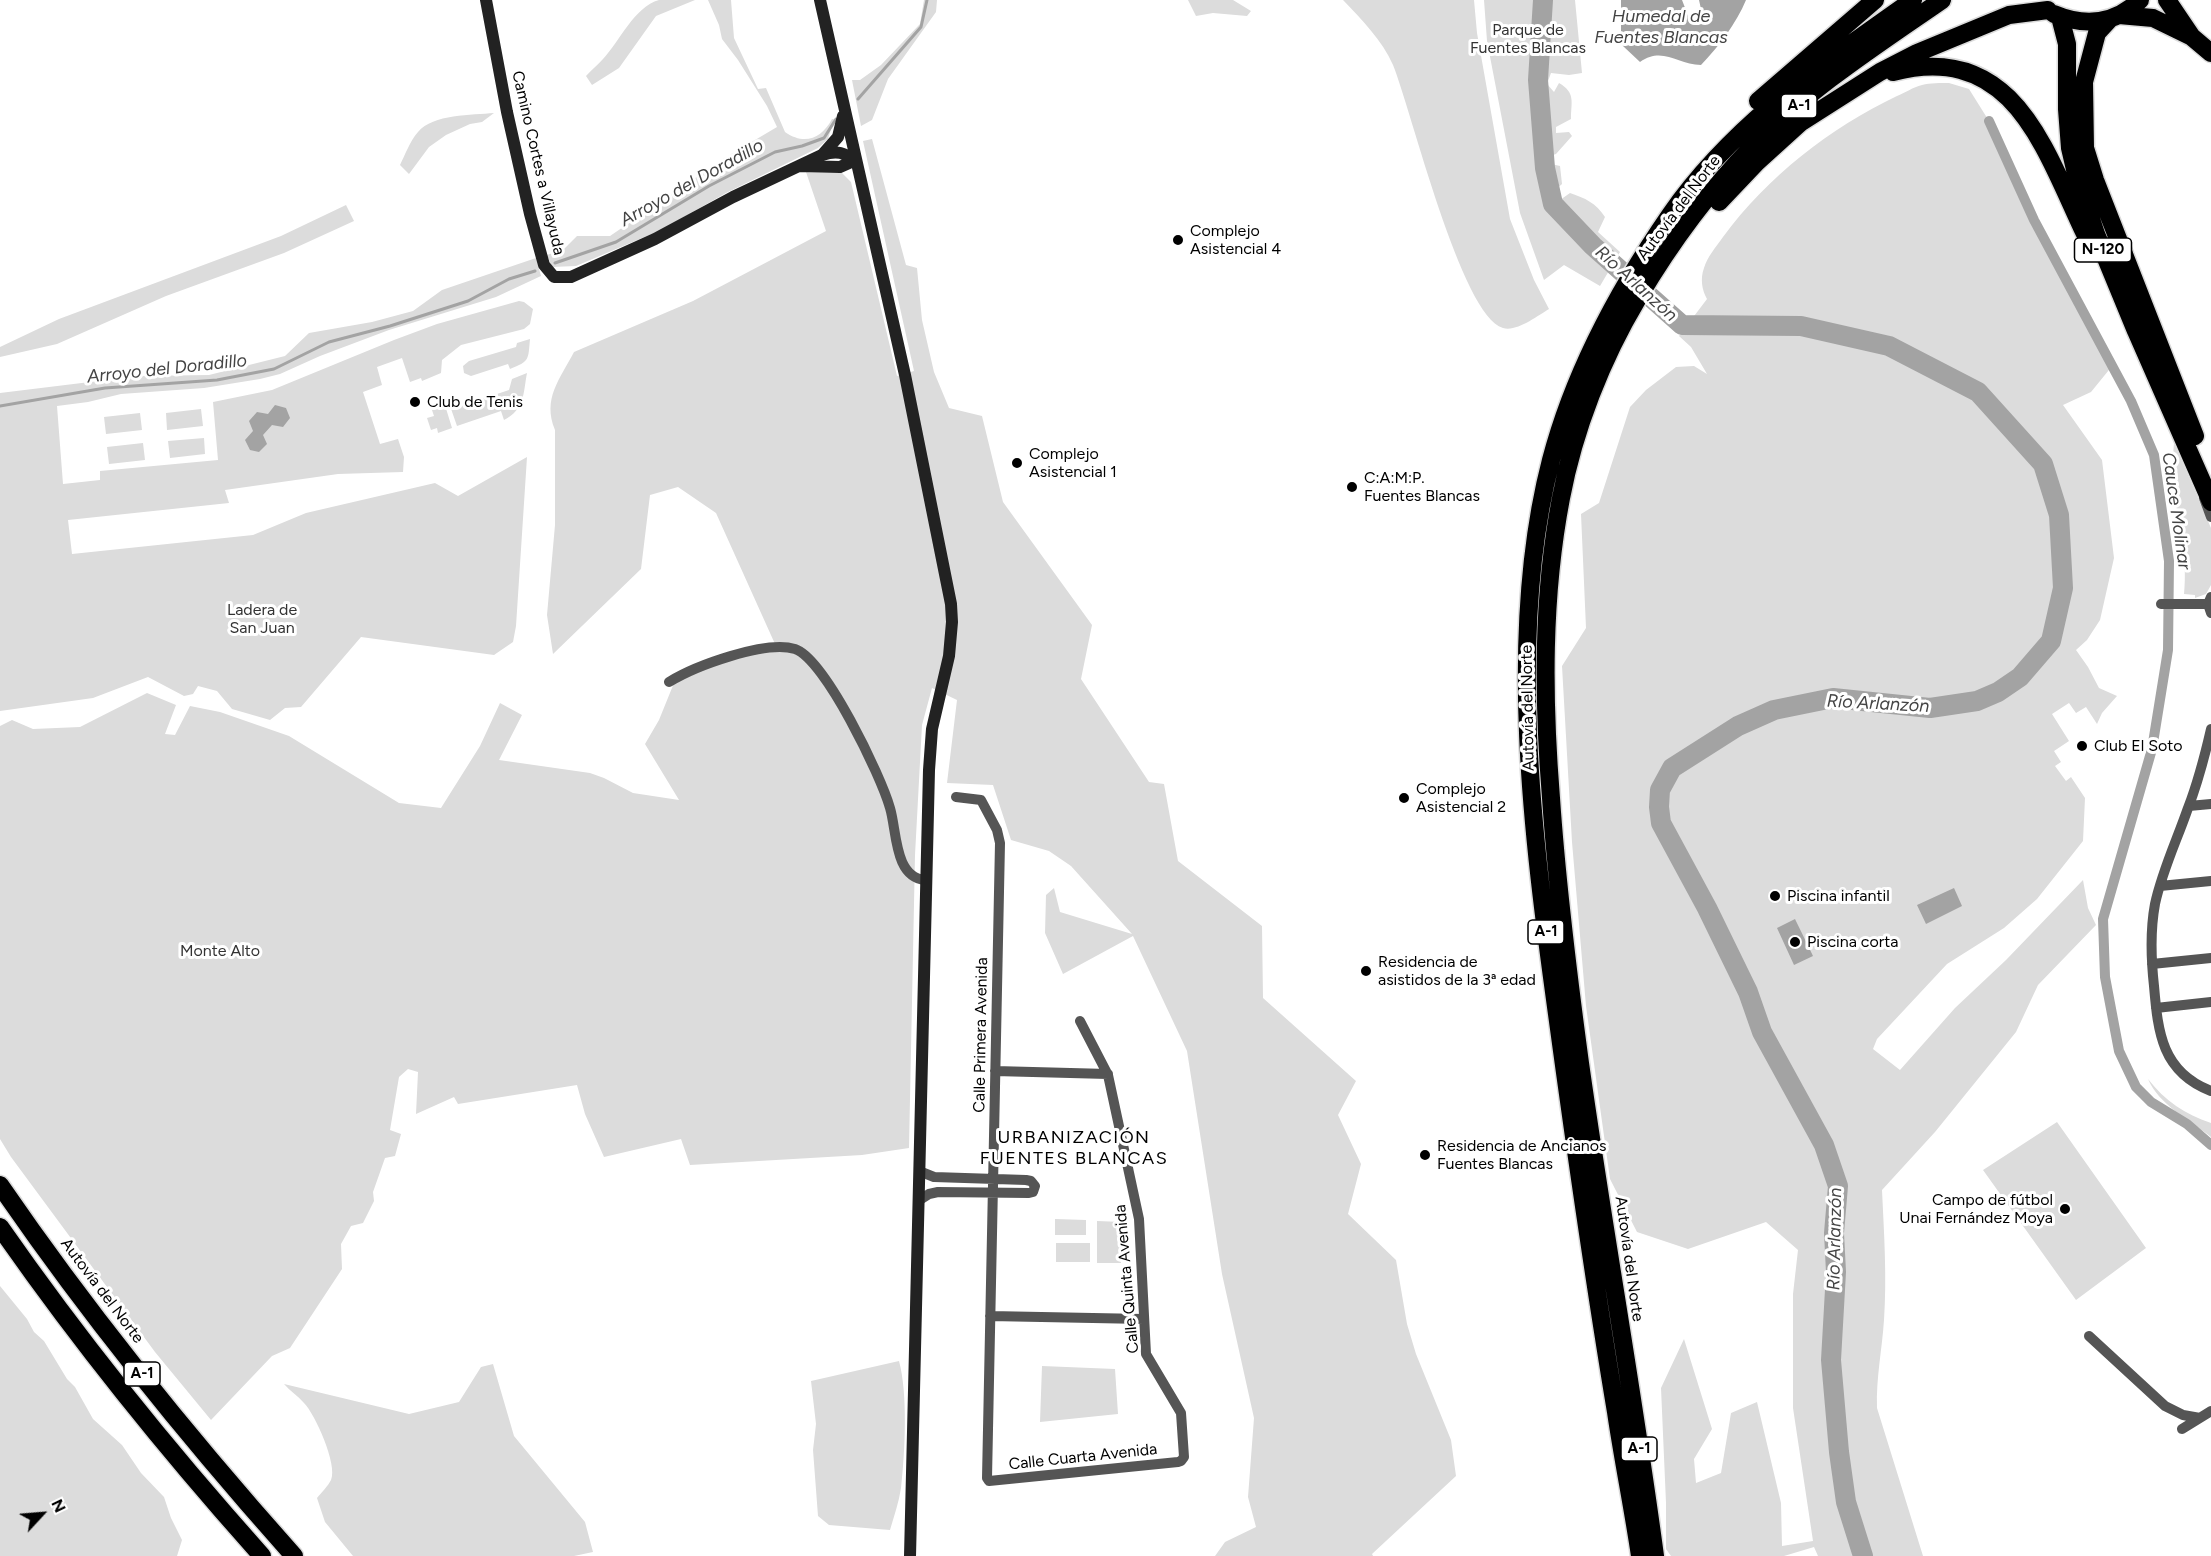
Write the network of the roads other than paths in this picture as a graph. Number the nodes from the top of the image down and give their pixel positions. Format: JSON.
{"nodes":[{"id":1,"x":486,"y":0,"type":"edge"},
{"id":2,"x":820,"y":0,"type":"edge"},
{"id":3,"x":1875,"y":0,"type":"edge"},
{"id":4,"x":1912,"y":0,"type":"edge"},
{"id":5,"x":1942,"y":0,"type":"edge"},
{"id":6,"x":2140,"y":0,"type":"edge"},
{"id":7,"x":2167,"y":0,"type":"edge"},
{"id":8,"x":2048,"y":9,"type":"edge"},
{"id":9,"x":2114,"y":18,"type":"junction"},
{"id":10,"x":2192,"y":37,"type":"junction"},
{"id":11,"x":2211,"y":53,"type":"edge"},
{"id":12,"x":1861,"y":85,"type":"junction"},
{"id":13,"x":844,"y":108,"type":"junction"},
{"id":14,"x":822,"y":155,"type":"junction"},
{"id":15,"x":854,"y":158,"type":"junction"},
{"id":16,"x":798,"y":166,"type":"junction"},
{"id":17,"x":840,"y":167,"type":"junction"},
{"id":18,"x":860,"y":180,"type":"junction"},
{"id":19,"x":1672,"y":231,"type":"junction"},
{"id":20,"x":2136,"y":331,"type":"junction"},
{"id":21,"x":1600,"y":353,"type":"junction"},
{"id":22,"x":2204,"y":474,"type":"edge"},
{"id":23,"x":2211,"y":502,"type":"edge"},
{"id":24,"x":2211,"y":517,"type":"edge"},
{"id":25,"x":2161,"y":604,"type":"dead end"},
{"id":26,"x":2210,"y":605,"type":"edge"},
{"id":27,"x":669,"y":682,"type":"dead end"},
{"id":28,"x":2211,"y":729,"type":"edge"},
{"id":29,"x":956,"y":797,"type":"dead end"},
{"id":30,"x":2211,"y":804,"type":"edge"},
{"id":31,"x":2189,"y":806,"type":"junction"},
{"id":32,"x":925,"y":880,"type":"junction"},
{"id":33,"x":2211,"y":881,"type":"edge"},
{"id":34,"x":2160,"y":886,"type":"junction"},
{"id":35,"x":2211,"y":958,"type":"edge"},
{"id":36,"x":2152,"y":964,"type":"junction"},
{"id":37,"x":2211,"y":1002,"type":"edge"},
{"id":38,"x":2156,"y":1008,"type":"junction"},
{"id":39,"x":1080,"y":1022,"type":"dead end"},
{"id":40,"x":995,"y":1071,"type":"junction"},
{"id":41,"x":1108,"y":1074,"type":"junction"},
{"id":42,"x":2211,"y":1091,"type":"edge"},
{"id":43,"x":919,"y":1171,"type":"junction"},
{"id":44,"x":993,"y":1179,"type":"junction"},
{"id":45,"x":0,"y":1185,"type":"edge"},
{"id":46,"x":993,"y":1193,"type":"junction"},
{"id":47,"x":918,"y":1201,"type":"junction"},
{"id":48,"x":0,"y":1227,"type":"edge"},
{"id":49,"x":990,"y":1316,"type":"junction"},
{"id":50,"x":1144,"y":1319,"type":"junction"},
{"id":51,"x":2090,"y":1336,"type":"dead end"},
{"id":52,"x":2211,"y":1411,"type":"edge"},
{"id":53,"x":2200,"y":1418,"type":"junction"},
{"id":54,"x":2182,"y":1429,"type":"dead end"},
{"id":55,"x":1620,"y":1436,"type":"junction"},
{"id":56,"x":1181,"y":1461,"type":"joint"},
{"id":57,"x":987,"y":1480,"type":"joint"},
{"id":58,"x":262,"y":1556,"type":"edge"},
{"id":59,"x":294,"y":1556,"type":"edge"},
{"id":60,"x":910,"y":1556,"type":"edge"},
{"id":61,"x":1635,"y":1556,"type":"edge"},
{"id":62,"x":1640,"y":1556,"type":"edge"},
{"id":63,"x":1655,"y":1556,"type":"edge"}],
"edges":[{"from":1,"to":16,"type":"main road","name":"Camino Cortes a Villayuda"},
{"from":2,"to":13,"type":"main road"},
{"from":3,"to":19,"type":"highway"},
{"from":4,"to":19,"type":"highway","number":"A-1"},
{"from":5,"to":19,"type":"highway","name":"Autovía del Norte","number":"A-1"},
{"from":6,"to":9,"type":"highway","number":"N-120"},
{"from":7,"to":10,"type":"highway"},
{"from":8,"to":9,"type":"highway"},
{"from":8,"to":12,"type":"highway"},
{"from":8,"to":20,"type":"highway","number":"N-120"},
{"from":9,"to":10,"type":"highway"},
{"from":9,"to":22,"type":"highway","number":"N-120"},
{"from":10,"to":11,"type":"highway"},
{"from":12,"to":19,"type":"highway"},
{"from":12,"to":20,"type":"highway"},
{"from":13,"to":14,"type":"main road","name":"Camino Cortes a Villayuda"},
{"from":13,"to":15,"type":"main road"},
{"from":14,"to":15,"type":"main road"},
{"from":14,"to":16,"type":"main road","name":"Camino Cortes a Villayuda"},
{"from":15,"to":17,"type":"main road"},
{"from":15,"to":18,"type":"main road"},
{"from":16,"to":17,"type":"main road","name":"Camino Cortes a Villayuda"},
{"from":17,"to":18,"type":"main road"},
{"from":18,"to":32,"type":"main road"},
{"from":19,"to":21,"type":"highway","name":"Autovía del Norte","number":"A-1"},
{"from":19,"to":21,"type":"highway"},
{"from":20,"to":22,"type":"highway","number":"N-120"},
{"from":21,"to":55,"type":"highway","name":"Autovía del Norte","number":"A-1"},
{"from":21,"to":63,"type":"highway","name":"Autovía del Norte","number":"A-1"},
{"from":22,"to":23,"type":"highway","number":"N-120"},
{"from":22,"to":24,"type":"street"},
{"from":25,"to":26,"type":"street"},
{"from":27,"to":32,"type":"street"},
{"from":28,"to":31,"type":"street"},
{"from":29,"to":40,"type":"street","name":"Calle Primera Avenida"},
{"from":30,"to":31,"type":"street"},
{"from":31,"to":34,"type":"street"},
{"from":32,"to":43,"type":"main road"},
{"from":33,"to":34,"type":"street"},
{"from":34,"to":36,"type":"street"},
{"from":35,"to":36,"type":"street"},
{"from":36,"to":38,"type":"street"},
{"from":37,"to":38,"type":"street"},
{"from":38,"to":42,"type":"street"},
{"from":39,"to":41,"type":"street","name":"Calle Quinta Avenida"},
{"from":40,"to":41,"type":"street"},
{"from":40,"to":44,"type":"street","name":"Calle Primera Avenida"},
{"from":41,"to":50,"type":"street","name":"Calle Quinta Avenida"},
{"from":43,"to":44,"type":"street"},
{"from":43,"to":47,"type":"main road"},
{"from":44,"to":46,"type":"street","name":"Calle Primera Avenida"},
{"from":44,"to":46,"type":"street"},
{"from":45,"to":59,"type":"highway","name":"Autovía del Norte","number":"A-1"},
{"from":46,"to":47,"type":"street"},
{"from":46,"to":49,"type":"street","name":"Calle Primera Avenida"},
{"from":47,"to":60,"type":"main road"},
{"from":48,"to":58,"type":"highway","number":"A-1"},
{"from":49,"to":50,"type":"street"},
{"from":49,"to":57,"type":"street","name":"Calle Primera Avenida"},
{"from":50,"to":56,"type":"street","name":"Calle Quinta Avenida"},
{"from":51,"to":53,"type":"street"},
{"from":52,"to":53,"type":"street"},
{"from":53,"to":54,"type":"street"},
{"from":55,"to":61,"type":"highway","number":"A-1"},
{"from":55,"to":62,"type":"highway"},
{"from":56,"to":57,"type":"street","name":"Calle Cuarta Avenida"}]}
